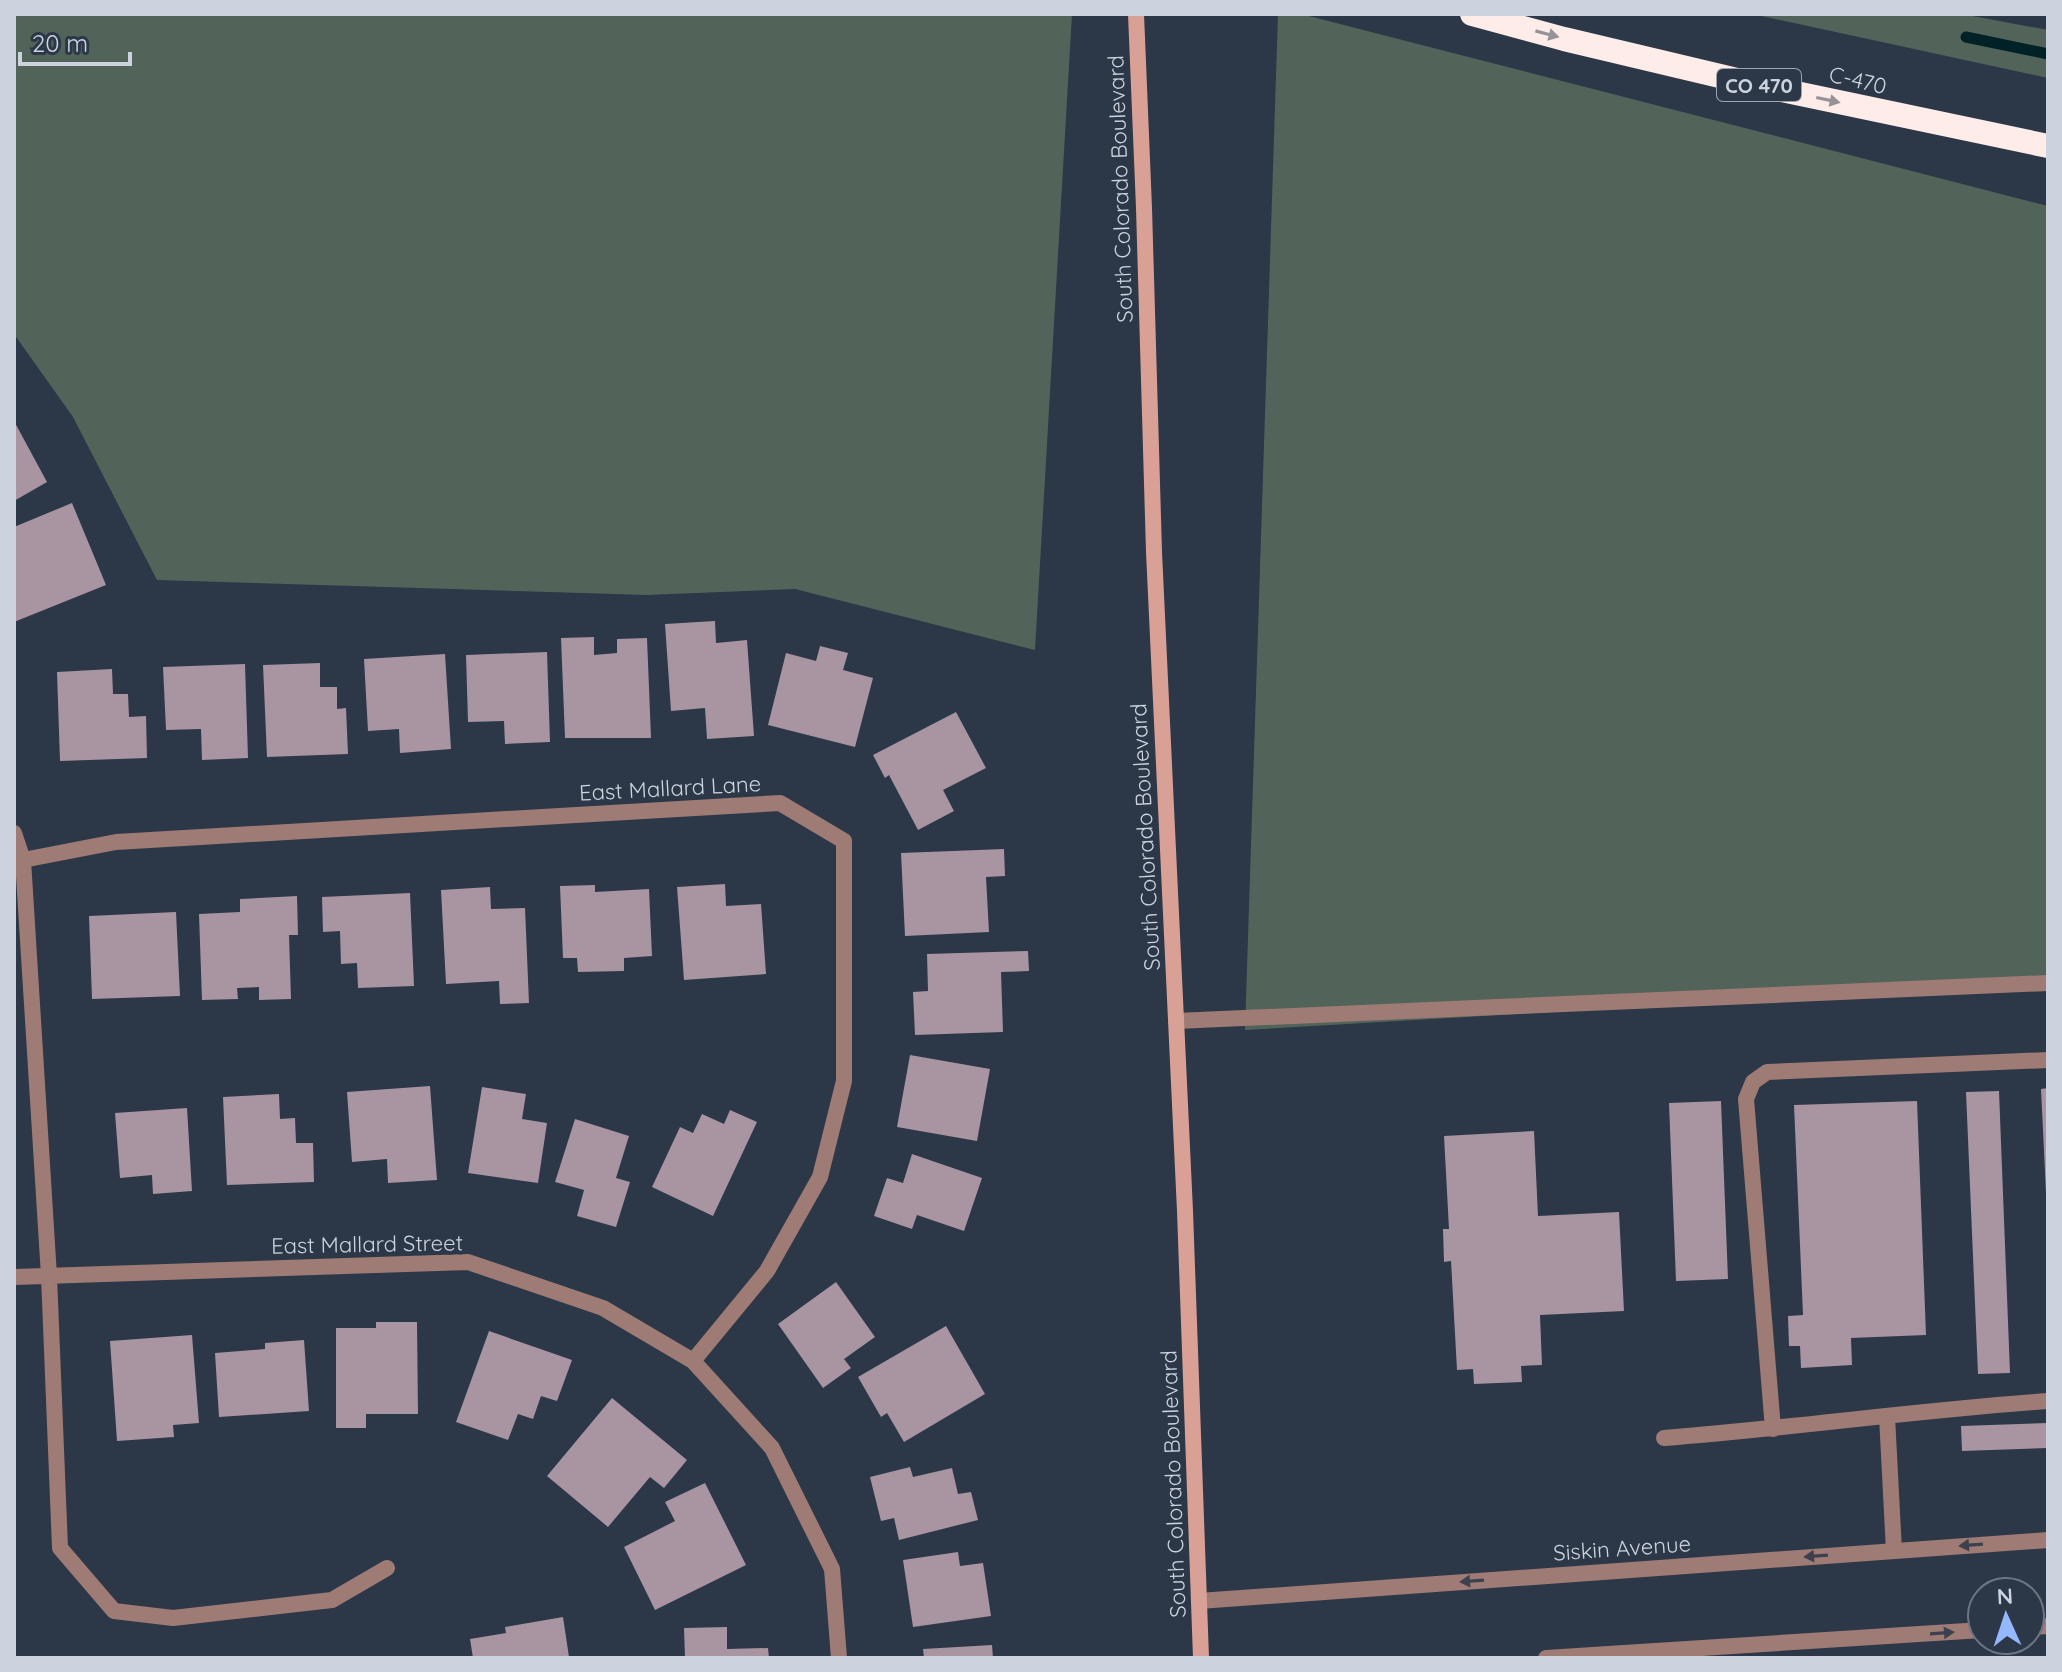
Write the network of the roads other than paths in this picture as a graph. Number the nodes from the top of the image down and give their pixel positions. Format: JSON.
{"nodes":[{"id":1,"x":1136,"y":14,"type":"edge"},
{"id":2,"x":1472,"y":14,"type":"edge"},
{"id":3,"x":2048,"y":146,"type":"edge"},
{"id":4,"x":14,"y":833,"type":"edge"},
{"id":5,"x":23,"y":860,"type":"junction"},
{"id":6,"x":2048,"y":983,"type":"edge"},
{"id":7,"x":1176,"y":1021,"type":"junction"},
{"id":8,"x":2048,"y":1060,"type":"edge"},
{"id":9,"x":49,"y":1276,"type":"junction"},
{"id":10,"x":14,"y":1277,"type":"edge"},
{"id":11,"x":693,"y":1361,"type":"junction"},
{"id":12,"x":2048,"y":1401,"type":"edge"},
{"id":13,"x":1887,"y":1416,"type":"junction"},
{"id":14,"x":1773,"y":1429,"type":"junction"},
{"id":15,"x":1664,"y":1438,"type":"dead end"},
{"id":16,"x":2048,"y":1540,"type":"edge"},
{"id":17,"x":1894,"y":1551,"type":"junction"},
{"id":18,"x":387,"y":1568,"type":"dead end"},
{"id":19,"x":1199,"y":1601,"type":"junction"},
{"id":20,"x":1966,"y":1631,"type":"edge"},
{"id":21,"x":839,"y":1658,"type":"edge"},
{"id":22,"x":1201,"y":1658,"type":"edge"},
{"id":23,"x":1546,"y":1658,"type":"edge"}],
"edges":[{"from":1,"to":7,"type":"main road","name":"South Colorado Boulevard"},
{"from":2,"to":3,"type":"highway","name":"C-470","number":"CO 470","one_way":true},
{"from":4,"to":5,"type":"street"},
{"from":5,"to":9,"type":"street"},
{"from":5,"to":11,"type":"street","name":"East Mallard Lane"},
{"from":6,"to":7,"type":"street"},
{"from":7,"to":19,"type":"main road","name":"South Colorado Boulevard"},
{"from":8,"to":14,"type":"street"},
{"from":9,"to":10,"type":"street","name":"East Mallard Street"},
{"from":9,"to":11,"type":"street","name":"East Mallard Street"},
{"from":9,"to":18,"type":"street"},
{"from":11,"to":21,"type":"street","name":"East Mallard Street"},
{"from":12,"to":13,"type":"street"},
{"from":13,"to":14,"type":"street"},
{"from":13,"to":17,"type":"street"},
{"from":14,"to":15,"type":"street"},
{"from":16,"to":17,"type":"street","name":"Siskin Avenue","one_way":true},
{"from":17,"to":19,"type":"street","name":"Siskin Avenue","one_way":true},
{"from":19,"to":22,"type":"main road","name":"South Colorado Boulevard"},
{"from":23,"to":20,"type":"street","one_way":true}]}
